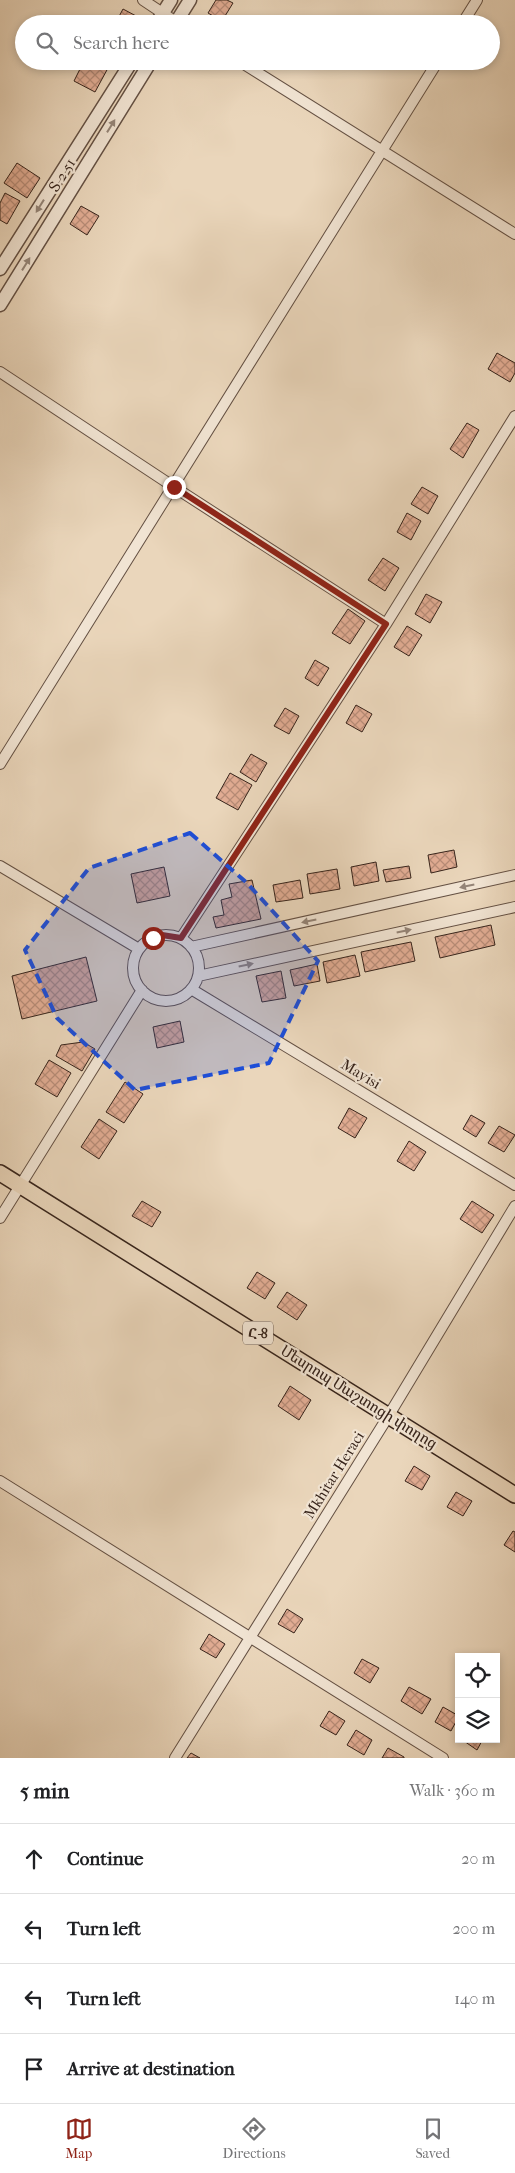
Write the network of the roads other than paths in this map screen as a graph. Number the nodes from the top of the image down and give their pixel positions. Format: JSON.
{"nodes":[{"id":1,"x":143,"y":0,"type":"edge"},
{"id":2,"x":171,"y":0,"type":"edge"},
{"id":3,"x":190,"y":0,"type":"edge"},
{"id":4,"x":477,"y":0,"type":"edge"},
{"id":5,"x":163,"y":13,"type":"junction"},
{"id":6,"x":166,"y":15,"type":"edge"},
{"id":7,"x":181,"y":15,"type":"edge"},
{"id":8,"x":468,"y":15,"type":"edge"},
{"id":9,"x":126,"y":70,"type":"edge"},
{"id":10,"x":145,"y":70,"type":"edge"},
{"id":11,"x":254,"y":70,"type":"edge"},
{"id":12,"x":432,"y":70,"type":"edge"},
{"id":13,"x":383,"y":150,"type":"junction"},
{"id":14,"x":515,"y":234,"type":"edge"},
{"id":15,"x":0,"y":269,"type":"edge"},
{"id":16,"x":0,"y":305,"type":"edge"},
{"id":17,"x":0,"y":372,"type":"edge"},
{"id":18,"x":515,"y":416,"type":"edge"},
{"id":19,"x":174,"y":487,"type":"junction"},
{"id":20,"x":386,"y":624,"type":"junction"},
{"id":21,"x":0,"y":764,"type":"edge"},
{"id":22,"x":0,"y":866,"type":"edge"},
{"id":23,"x":515,"y":876,"type":"edge"},
{"id":24,"x":515,"y":908,"type":"edge"},
{"id":25,"x":181,"y":938,"type":"junction"},
{"id":26,"x":191,"y":947,"type":"junction"},
{"id":27,"x":139,"y":949,"type":"junction"},
{"id":28,"x":198,"y":976,"type":"junction"},
{"id":29,"x":191,"y":989,"type":"junction"},
{"id":30,"x":142,"y":990,"type":"junction"},
{"id":31,"x":0,"y":1172,"type":"edge"},
{"id":32,"x":20,"y":1184,"type":"junction"},
{"id":33,"x":515,"y":1185,"type":"edge"},
{"id":34,"x":515,"y":1206,"type":"edge"},
{"id":35,"x":0,"y":1218,"type":"edge"},
{"id":36,"x":389,"y":1416,"type":"junction"},
{"id":37,"x":0,"y":1481,"type":"edge"},
{"id":38,"x":515,"y":1495,"type":"edge"},
{"id":39,"x":251,"y":1637,"type":"junction"},
{"id":40,"x":175,"y":1758,"type":"edge"},
{"id":41,"x":443,"y":1758,"type":"edge"}],
"edges":[{"from":1,"to":5,"type":"street"},
{"from":2,"to":5,"type":"street"},
{"from":3,"to":7,"type":"street"},
{"from":4,"to":8,"type":"street"},
{"from":5,"to":6,"type":"street"},
{"from":9,"to":15,"type":"street","name":"Տ-2-51","number":"Տ-2-51","one_way":true},
{"from":16,"to":10,"type":"street","name":"Տ-2-51","number":"Տ-2-51","one_way":true},
{"from":11,"to":13,"type":"street"},
{"from":12,"to":13,"type":"street"},
{"from":13,"to":14,"type":"street"},
{"from":13,"to":19,"type":"street"},
{"from":17,"to":19,"type":"street"},
{"from":18,"to":20,"type":"street"},
{"from":19,"to":20,"type":"street"},
{"from":19,"to":21,"type":"street"},
{"from":20,"to":25,"type":"street"},
{"from":22,"to":27,"type":"street"},
{"from":23,"to":26,"type":"street","one_way":true},
{"from":28,"to":24,"type":"street","one_way":true},
{"from":25,"to":26,"type":"street"},
{"from":25,"to":27,"type":"street"},
{"from":26,"to":28,"type":"street"},
{"from":27,"to":30,"type":"street"},
{"from":28,"to":29,"type":"street"},
{"from":29,"to":30,"type":"street"},
{"from":29,"to":33,"type":"street","name":"Mayisi"},
{"from":30,"to":32,"type":"street"},
{"from":31,"to":32,"type":"main road","name":"Մեսրոպ Մաշտոցի փողոց","number":"Հ-8"},
{"from":32,"to":35,"type":"street"},
{"from":32,"to":36,"type":"main road","name":"Մեսրոպ Մաշտոցի փողոց","number":"Հ-8"},
{"from":34,"to":36,"type":"street","name":"Mkhitar Heraci"},
{"from":36,"to":38,"type":"main road","name":"Մեսրոպ Մաշտոցի փողոց","number":"Հ-8"},
{"from":36,"to":39,"type":"street","name":"Mkhitar Heraci"},
{"from":37,"to":39,"type":"street"},
{"from":39,"to":40,"type":"street","name":"Mkhitar Heraci"},
{"from":39,"to":41,"type":"street"}]}
